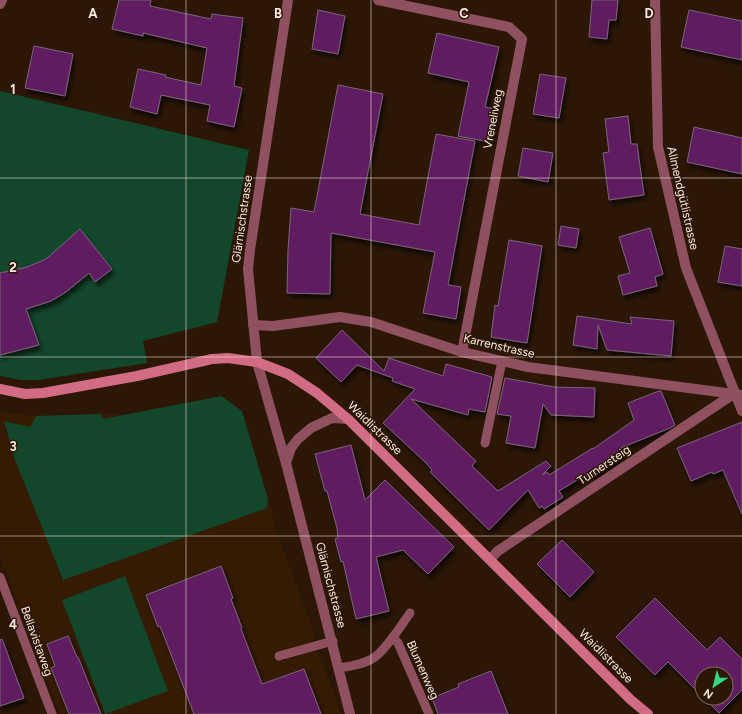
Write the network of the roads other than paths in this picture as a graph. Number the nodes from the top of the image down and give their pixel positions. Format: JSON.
{"nodes":[{"id":1,"x":2,"y":0,"type":"edge"},
{"id":2,"x":288,"y":0,"type":"edge"},
{"id":3,"x":378,"y":0,"type":"edge"},
{"id":4,"x":655,"y":0,"type":"edge"},
{"id":5,"x":0,"y":4,"type":"edge"},
{"id":6,"x":253,"y":325,"type":"junction"},
{"id":7,"x":462,"y":352,"type":"junction"},
{"id":8,"x":502,"y":361,"type":"junction"},
{"id":9,"x":257,"y":362,"type":"junction"},
{"id":10,"x":0,"y":389,"type":"edge"},
{"id":11,"x":738,"y":394,"type":"edge"},
{"id":12,"x":742,"y":411,"type":"edge"},
{"id":13,"x":348,"y":419,"type":"junction"},
{"id":14,"x":485,"y":443,"type":"dead end"},
{"id":15,"x":286,"y":463,"type":"junction"},
{"id":16,"x":490,"y":560,"type":"junction"},
{"id":17,"x":0,"y":577,"type":"edge"},
{"id":18,"x":410,"y":614,"type":"dead end"},
{"id":19,"x":393,"y":637,"type":"junction"},
{"id":20,"x":332,"y":641,"type":"junction"},
{"id":21,"x":279,"y":656,"type":"dead end"},
{"id":22,"x":339,"y":668,"type":"junction"},
{"id":23,"x":52,"y":714,"type":"edge"},
{"id":24,"x":350,"y":714,"type":"edge"},
{"id":25,"x":429,"y":714,"type":"edge"},
{"id":26,"x":648,"y":714,"type":"edge"}],
"edges":[{"from":1,"to":5,"type":"street"},
{"from":2,"to":6,"type":"street","name":"Glärnischstrasse"},
{"from":3,"to":7,"type":"street","name":"Vreneliweg"},
{"from":4,"to":11,"type":"street","name":"Allmendgütlistrasse"},
{"from":6,"to":7,"type":"street","name":"Karrenstrasse"},
{"from":6,"to":9,"type":"street","name":"Glärnischstrasse"},
{"from":7,"to":8,"type":"street","name":"Karrenstrasse"},
{"from":8,"to":11,"type":"street","name":"Karrenstrasse"},
{"from":8,"to":14,"type":"lane"},
{"from":9,"to":10,"type":"main road","name":"Waidlistrasse"},
{"from":9,"to":13,"type":"main road","name":"Waidlistrasse"},
{"from":9,"to":15,"type":"street","name":"Glärnischstrasse"},
{"from":11,"to":12,"type":"street","name":"Allmendgütlistrasse"},
{"from":11,"to":16,"type":"street","name":"Turnersteig"},
{"from":13,"to":15,"type":"street"},
{"from":13,"to":16,"type":"main road","name":"Waidlistrasse"},
{"from":15,"to":20,"type":"street","name":"Glärnischstrasse"},
{"from":16,"to":26,"type":"main road","name":"Waidlistrasse"},
{"from":17,"to":23,"type":"lane","name":"Bellavistaweg"},
{"from":18,"to":19,"type":"lane"},
{"from":19,"to":22,"type":"lane"},
{"from":19,"to":25,"type":"lane","name":"Blumenweg"},
{"from":20,"to":21,"type":"lane"},
{"from":20,"to":22,"type":"street","name":"Glärnischstrasse"},
{"from":22,"to":24,"type":"street","name":"Glärnischstrasse"}]}
